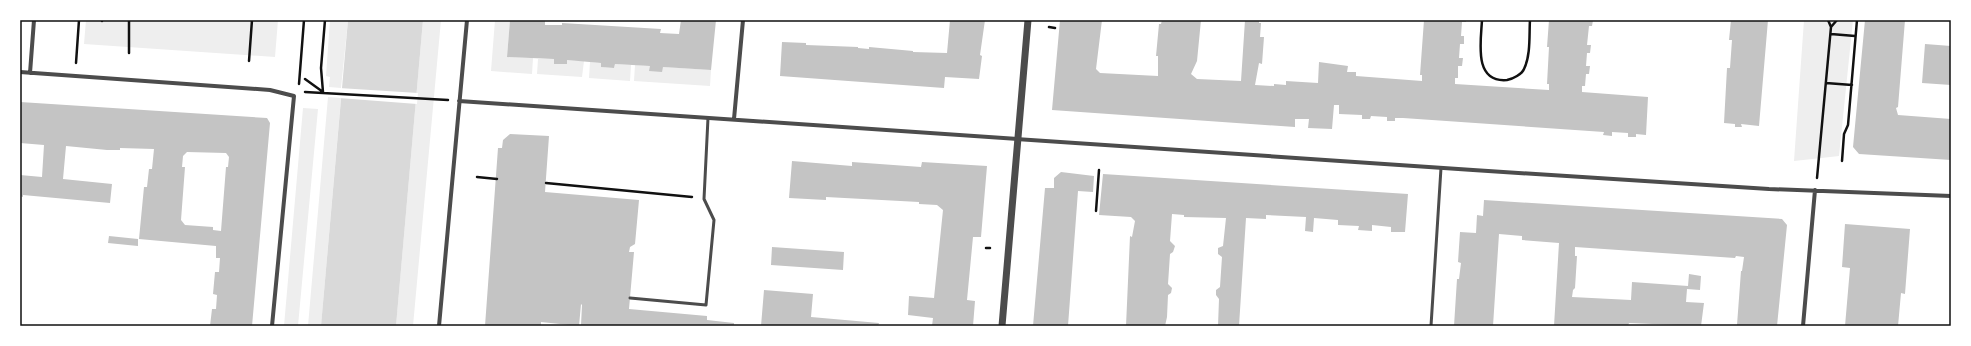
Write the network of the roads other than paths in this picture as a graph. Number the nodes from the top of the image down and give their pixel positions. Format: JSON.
{"nodes":[{"id":1,"x":34,"y":20,"type":"edge"},
{"id":2,"x":467,"y":20,"type":"edge"},
{"id":3,"x":743,"y":20,"type":"edge"},
{"id":4,"x":1028,"y":20,"type":"edge"},
{"id":5,"x":20,"y":72,"type":"edge"},
{"id":6,"x":30,"y":73,"type":"junction"},
{"id":7,"x":460,"y":101,"type":"junction"},
{"id":8,"x":708,"y":118,"type":"junction"},
{"id":9,"x":734,"y":119,"type":"junction"},
{"id":10,"x":1017,"y":139,"type":"junction"},
{"id":11,"x":1441,"y":168,"type":"junction"},
{"id":12,"x":1815,"y":190,"type":"junction"},
{"id":13,"x":1951,"y":196,"type":"edge"},
{"id":14,"x":630,"y":298,"type":"dead end"},
{"id":15,"x":272,"y":326,"type":"edge"},
{"id":16,"x":440,"y":326,"type":"edge"},
{"id":17,"x":1002,"y":326,"type":"edge"},
{"id":18,"x":1431,"y":326,"type":"edge"},
{"id":19,"x":1803,"y":326,"type":"edge"}],
"edges":[{"from":1,"to":6,"type":"street"},
{"from":2,"to":7,"type":"street"},
{"from":3,"to":9,"type":"street"},
{"from":4,"to":10,"type":"street"},
{"from":5,"to":6,"type":"street"},
{"from":6,"to":15,"type":"street"},
{"from":7,"to":8,"type":"street"},
{"from":7,"to":16,"type":"street"},
{"from":8,"to":9,"type":"street"},
{"from":8,"to":14,"type":"lane"},
{"from":9,"to":10,"type":"street"},
{"from":10,"to":11,"type":"street"},
{"from":10,"to":17,"type":"street"},
{"from":11,"to":12,"type":"street"},
{"from":11,"to":18,"type":"lane"},
{"from":12,"to":13,"type":"street"},
{"from":12,"to":19,"type":"street"}]}
